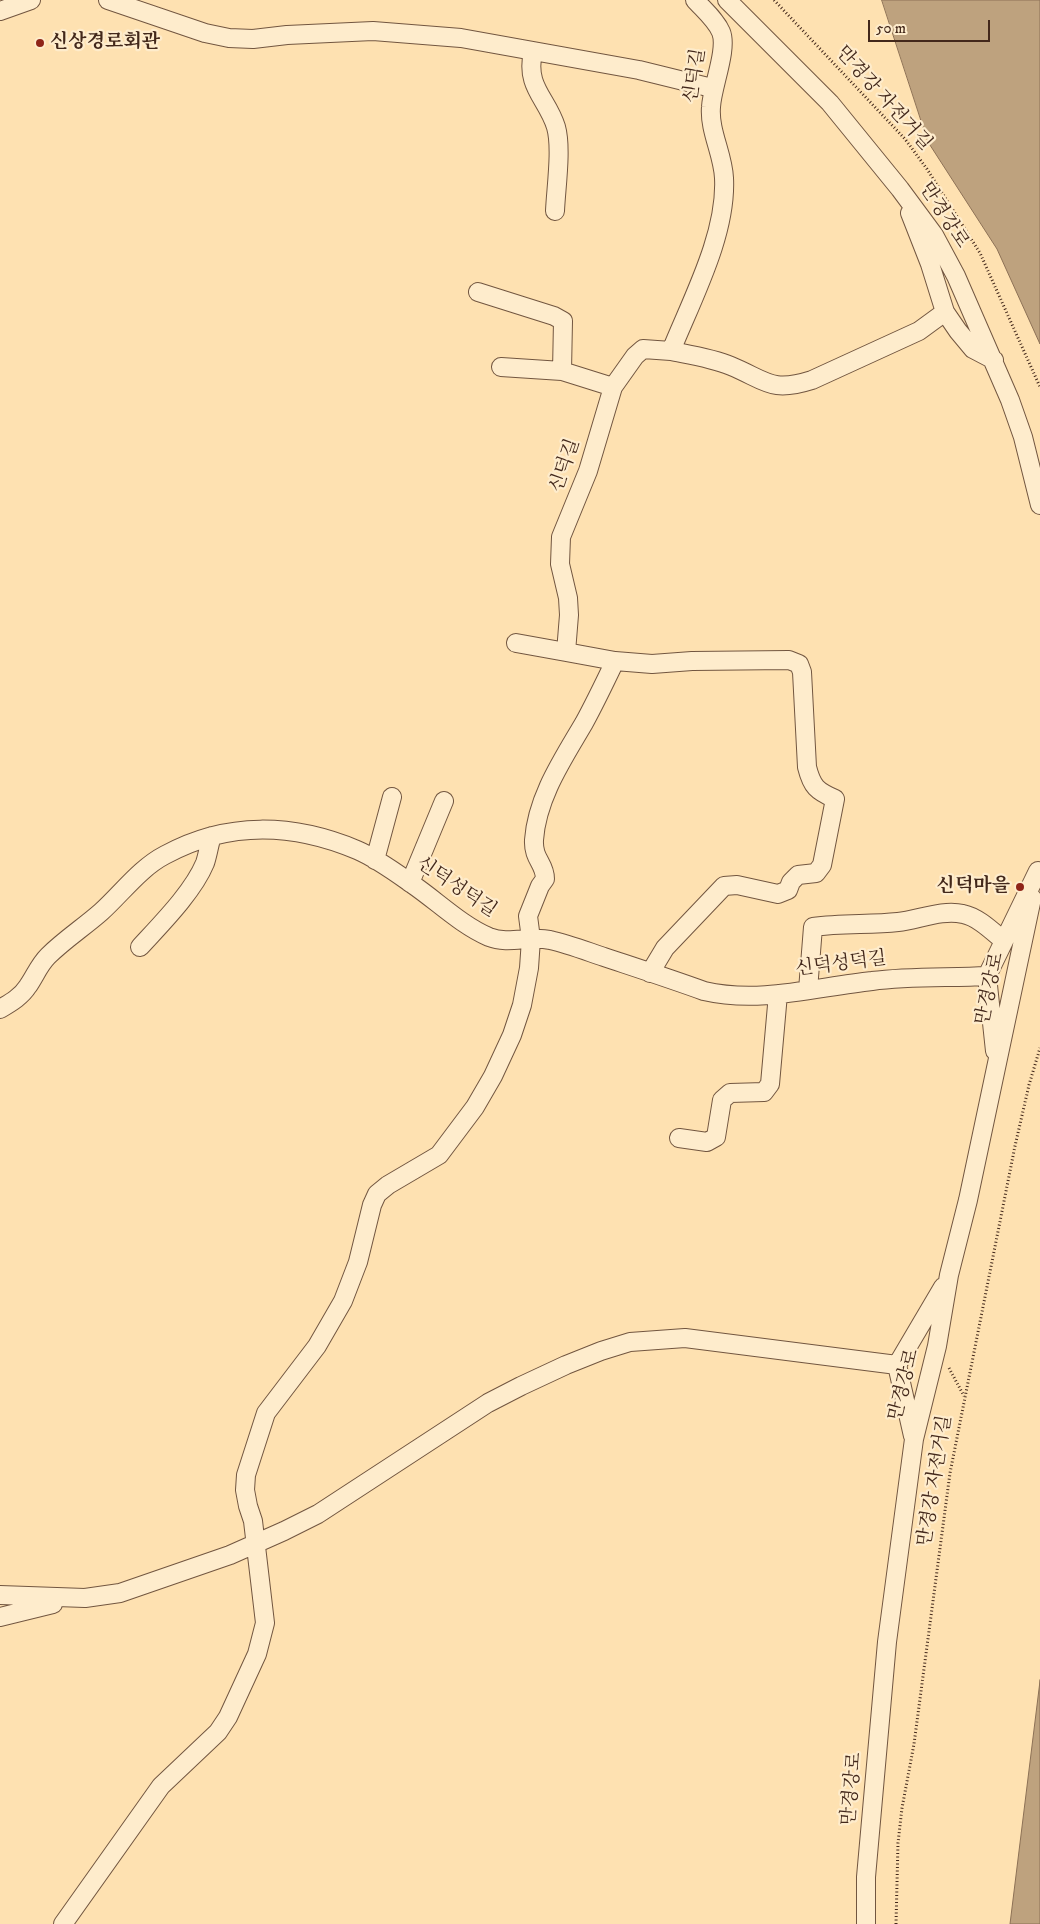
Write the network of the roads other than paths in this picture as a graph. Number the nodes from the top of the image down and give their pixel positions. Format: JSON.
{"nodes":[{"id":1,"x":108,"y":0,"type":"edge"},
{"id":2,"x":695,"y":0,"type":"edge"},
{"id":3,"x":727,"y":0,"type":"edge"},
{"id":4,"x":33,"y":1,"type":"edge"},
{"id":5,"x":0,"y":11,"type":"edge"},
{"id":6,"x":533,"y":52,"type":"junction"},
{"id":7,"x":712,"y":88,"type":"junction"},
{"id":8,"x":900,"y":189,"type":"junction"},
{"id":9,"x":555,"y":211,"type":"dead end"},
{"id":10,"x":478,"y":292,"type":"dead end"},
{"id":11,"x":945,"y":312,"type":"junction"},
{"id":12,"x":671,"y":351,"type":"junction"},
{"id":13,"x":994,"y":360,"type":"junction"},
{"id":14,"x":501,"y":368,"type":"dead end"},
{"id":15,"x":562,"y":371,"type":"junction"},
{"id":16,"x":613,"y":387,"type":"junction"},
{"id":17,"x":1040,"y":505,"type":"edge"},
{"id":18,"x":516,"y":643,"type":"dead end"},
{"id":19,"x":566,"y":652,"type":"junction"},
{"id":20,"x":616,"y":661,"type":"junction"},
{"id":21,"x":392,"y":797,"type":"dead end"},
{"id":22,"x":444,"y":801,"type":"dead end"},
{"id":23,"x":212,"y":836,"type":"junction"},
{"id":24,"x":375,"y":860,"type":"junction"},
{"id":25,"x":1039,"y":867,"type":"edge"},
{"id":26,"x":410,"y":883,"type":"junction"},
{"id":27,"x":531,"y":939,"type":"junction"},
{"id":28,"x":1004,"y":941,"type":"junction"},
{"id":29,"x":140,"y":947,"type":"dead end"},
{"id":30,"x":650,"y":972,"type":"junction"},
{"id":31,"x":987,"y":976,"type":"junction"},
{"id":32,"x":808,"y":990,"type":"junction"},
{"id":33,"x":778,"y":994,"type":"junction"},
{"id":34,"x":0,"y":1009,"type":"edge"},
{"id":35,"x":996,"y":1066,"type":"junction"},
{"id":36,"x":679,"y":1138,"type":"dead end"},
{"id":37,"x":949,"y":1275,"type":"junction"},
{"id":38,"x":897,"y":1365,"type":"junction"},
{"id":39,"x":914,"y":1439,"type":"junction"},
{"id":40,"x":256,"y":1544,"type":"junction"},
{"id":41,"x":0,"y":1595,"type":"edge"},
{"id":42,"x":86,"y":1598,"type":"junction"},
{"id":43,"x":0,"y":1617,"type":"edge"},
{"id":44,"x":62,"y":1924,"type":"edge"},
{"id":45,"x":866,"y":1924,"type":"edge"}],
"edges":[{"from":1,"to":6,"type":"street"},
{"from":2,"to":7,"type":"street","name":"신덕길"},
{"from":3,"to":8,"type":"street","name":"만경강로"},
{"from":4,"to":5,"type":"street"},
{"from":6,"to":7,"type":"street"},
{"from":6,"to":9,"type":"street"},
{"from":7,"to":12,"type":"street","name":"신덕길"},
{"from":8,"to":11,"type":"street"},
{"from":8,"to":13,"type":"street","name":"만경강로"},
{"from":10,"to":15,"type":"street"},
{"from":11,"to":12,"type":"street"},
{"from":11,"to":13,"type":"street"},
{"from":12,"to":16,"type":"street","name":"신덕길"},
{"from":13,"to":17,"type":"street","name":"만경강로"},
{"from":14,"to":15,"type":"street"},
{"from":15,"to":16,"type":"street"},
{"from":16,"to":19,"type":"street","name":"신덕길"},
{"from":18,"to":19,"type":"street"},
{"from":19,"to":20,"type":"street"},
{"from":20,"to":27,"type":"street"},
{"from":20,"to":30,"type":"street"},
{"from":21,"to":24,"type":"street"},
{"from":22,"to":26,"type":"street"},
{"from":23,"to":24,"type":"street","name":"신덕성덕길"},
{"from":23,"to":29,"type":"street"},
{"from":23,"to":34,"type":"street","name":"신덕성덕길"},
{"from":24,"to":26,"type":"street","name":"신덕성덕길"},
{"from":25,"to":28,"type":"street"},
{"from":25,"to":35,"type":"street","name":"만경강로"},
{"from":26,"to":27,"type":"street","name":"신덕성덕길"},
{"from":27,"to":30,"type":"street","name":"신덕성덕길"},
{"from":27,"to":40,"type":"street"},
{"from":28,"to":31,"type":"street"},
{"from":28,"to":32,"type":"street"},
{"from":30,"to":33,"type":"street","name":"신덕성덕길"},
{"from":31,"to":32,"type":"street","name":"신덕성덕길"},
{"from":31,"to":35,"type":"street"},
{"from":32,"to":33,"type":"street","name":"신덕성덕길"},
{"from":33,"to":36,"type":"street"},
{"from":35,"to":37,"type":"street","name":"만경강로"},
{"from":37,"to":38,"type":"street"},
{"from":37,"to":39,"type":"street","name":"만경강로"},
{"from":38,"to":39,"type":"street"},
{"from":38,"to":40,"type":"street"},
{"from":39,"to":45,"type":"street","name":"만경강로"},
{"from":40,"to":42,"type":"street"},
{"from":40,"to":44,"type":"street"},
{"from":41,"to":42,"type":"street"},
{"from":42,"to":43,"type":"street"}]}
